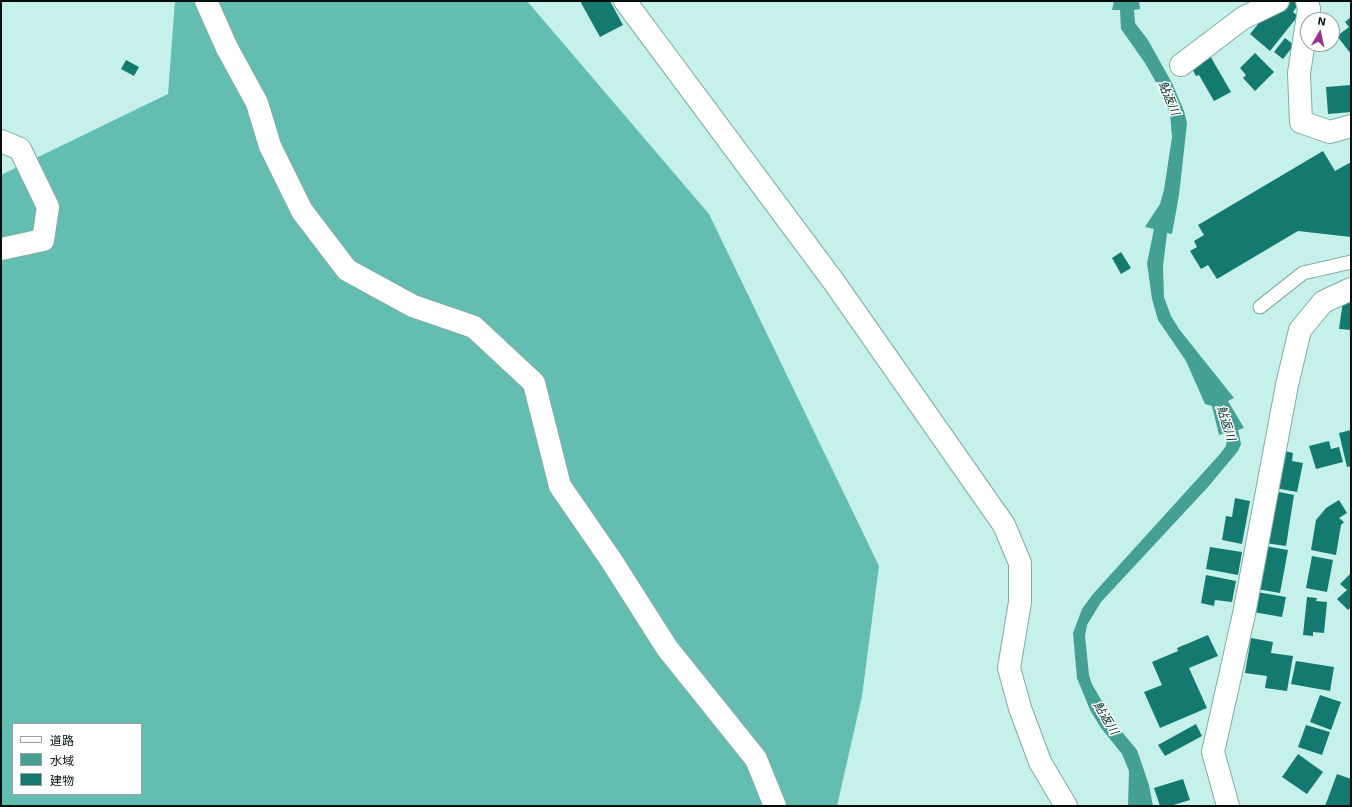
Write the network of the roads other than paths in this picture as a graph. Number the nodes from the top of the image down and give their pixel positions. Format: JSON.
{"nodes":[{"id":1,"x":206,"y":1,"type":"edge"},
{"id":2,"x":625,"y":1,"type":"edge"},
{"id":3,"x":1278,"y":1,"type":"edge"},
{"id":4,"x":1307,"y":1,"type":"edge"},
{"id":5,"x":1181,"y":66,"type":"dead end"},
{"id":6,"x":1351,"y":126,"type":"edge"},
{"id":7,"x":1,"y":141,"type":"edge"},
{"id":8,"x":1,"y":249,"type":"edge"},
{"id":9,"x":1351,"y":262,"type":"edge"},
{"id":10,"x":1351,"y":288,"type":"edge"},
{"id":11,"x":1260,"y":307,"type":"dead end"},
{"id":12,"x":775,"y":806,"type":"edge"},
{"id":13,"x":1066,"y":806,"type":"edge"},
{"id":14,"x":1228,"y":806,"type":"edge"}],
"edges":[{"from":1,"to":12,"type":"street"},
{"from":2,"to":13,"type":"street"},
{"from":3,"to":5,"type":"street"},
{"from":4,"to":6,"type":"street"},
{"from":7,"to":8,"type":"street"},
{"from":9,"to":11,"type":"lane"},
{"from":10,"to":14,"type":"street"}]}
